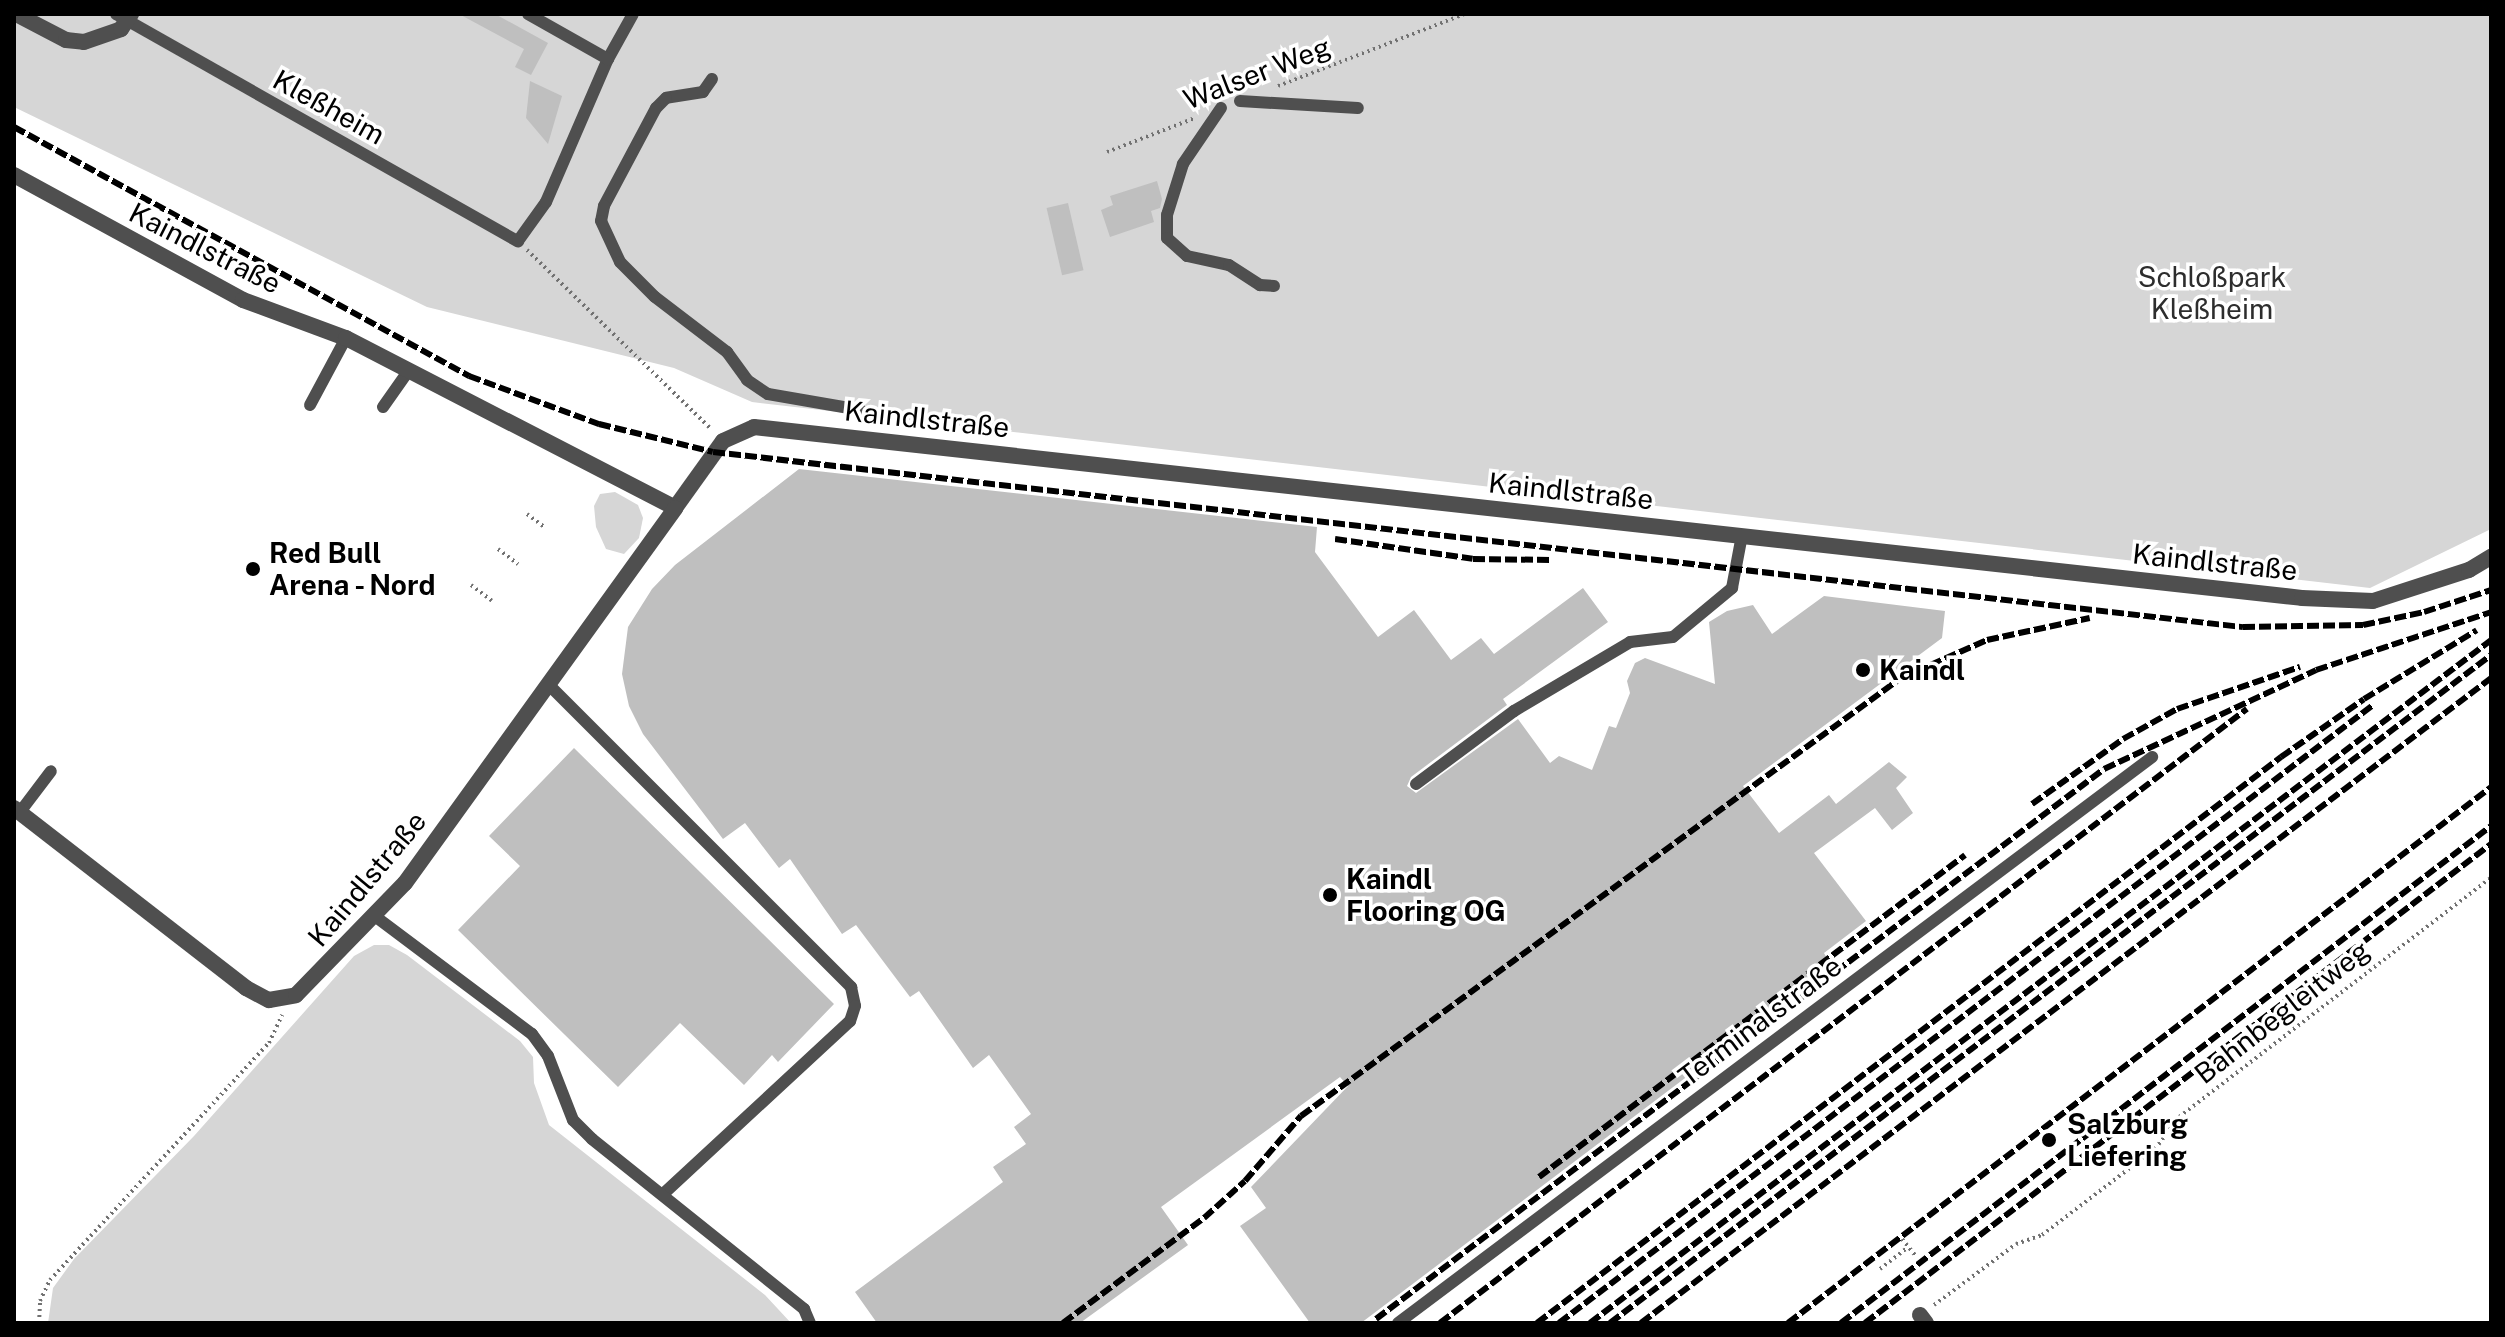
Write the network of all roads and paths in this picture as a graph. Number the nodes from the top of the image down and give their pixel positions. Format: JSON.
{"nodes":[{"id":1,"x":17,"y":14,"type":"edge"},
{"id":2,"x":528,"y":14,"type":"edge"},
{"id":3,"x":633,"y":14,"type":"edge"},
{"id":4,"x":1465,"y":14,"type":"edge"},
{"id":5,"x":125,"y":16,"type":"edge"},
{"id":6,"x":14,"y":22,"type":"edge"},
{"id":7,"x":608,"y":59,"type":"junction"},
{"id":8,"x":712,"y":79,"type":"dead end"},
{"id":9,"x":1240,"y":101,"type":"joint"},
{"id":10,"x":1221,"y":108,"type":"joint"},
{"id":11,"x":1358,"y":108,"type":"dead end"},
{"id":12,"x":1107,"y":152,"type":"dead end"},
{"id":13,"x":14,"y":175,"type":"edge"},
{"id":14,"x":518,"y":241,"type":"junction"},
{"id":15,"x":1274,"y":286,"type":"dead end"},
{"id":16,"x":346,"y":338,"type":"junction"},
{"id":17,"x":409,"y":370,"type":"junction"},
{"id":18,"x":310,"y":405,"type":"dead end"},
{"id":19,"x":383,"y":407,"type":"dead end"},
{"id":20,"x":861,"y":410,"type":"dead end"},
{"id":21,"x":723,"y":441,"type":"junction"},
{"id":22,"x":675,"y":508,"type":"junction"},
{"id":23,"x":527,"y":514,"type":"dead end"},
{"id":24,"x":544,"y":527,"type":"dead end"},
{"id":25,"x":1742,"y":535,"type":"junction"},
{"id":26,"x":498,"y":549,"type":"dead end"},
{"id":27,"x":2491,"y":557,"type":"edge"},
{"id":28,"x":518,"y":564,"type":"dead end"},
{"id":29,"x":471,"y":585,"type":"dead end"},
{"id":30,"x":492,"y":601,"type":"dead end"},
{"id":31,"x":548,"y":684,"type":"junction"},
{"id":32,"x":2152,"y":757,"type":"dead end"},
{"id":33,"x":51,"y":771,"type":"dead end"},
{"id":34,"x":1416,"y":784,"type":"dead end"},
{"id":35,"x":17,"y":810,"type":"edge"},
{"id":36,"x":2491,"y":878,"type":"edge"},
{"id":37,"x":376,"y":917,"type":"junction"},
{"id":38,"x":282,"y":1001,"type":"junction"},
{"id":39,"x":663,"y":1194,"type":"junction"},
{"id":40,"x":1902,"y":1239,"type":"dead end"},
{"id":41,"x":1907,"y":1248,"type":"junction"},
{"id":42,"x":1915,"y":1255,"type":"dead end"},
{"id":43,"x":1880,"y":1269,"type":"dead end"},
{"id":44,"x":1923,"y":1319,"type":"edge"},
{"id":45,"x":39,"y":1323,"type":"edge"},
{"id":46,"x":810,"y":1323,"type":"edge"},
{"id":47,"x":1398,"y":1323,"type":"edge"}],
"edges":[{"from":1,"to":5,"type":"street"},
{"from":1,"to":6,"type":"street"},
{"from":2,"to":7,"type":"lane"},
{"from":3,"to":7,"type":"lane"},
{"from":4,"to":9,"type":"path","name":"Walser Weg"},
{"from":5,"to":14,"type":"lane","name":"Kleßheim"},
{"from":7,"to":14,"type":"lane"},
{"from":8,"to":20,"type":"lane"},
{"from":9,"to":11,"type":"lane"},
{"from":10,"to":12,"type":"path","name":"Walser Weg"},
{"from":10,"to":15,"type":"lane"},
{"from":13,"to":16,"type":"street","name":"Kaindlstraße"},
{"from":14,"to":21,"type":"path"},
{"from":16,"to":17,"type":"street","name":"Kaindlstraße"},
{"from":16,"to":18,"type":"lane"},
{"from":17,"to":19,"type":"lane"},
{"from":17,"to":22,"type":"street","name":"Kaindlstraße"},
{"from":21,"to":22,"type":"street","name":"Kaindlstraße"},
{"from":21,"to":25,"type":"street","name":"Kaindlstraße"},
{"from":22,"to":31,"type":"street","name":"Kaindlstraße"},
{"from":23,"to":24,"type":"path"},
{"from":25,"to":27,"type":"street","name":"Kaindlstraße"},
{"from":25,"to":34,"type":"lane"},
{"from":26,"to":28,"type":"path"},
{"from":29,"to":30,"type":"path"},
{"from":31,"to":37,"type":"street","name":"Kaindlstraße"},
{"from":31,"to":39,"type":"lane"},
{"from":32,"to":47,"type":"lane","name":"Terminalstraße"},
{"from":33,"to":35,"type":"lane"},
{"from":35,"to":38,"type":"street"},
{"from":36,"to":44,"type":"path","name":"Bahnbegleitweg"},
{"from":37,"to":38,"type":"street","name":"Kaindlstraße"},
{"from":37,"to":39,"type":"lane"},
{"from":38,"to":45,"type":"path"},
{"from":39,"to":46,"type":"lane"},
{"from":40,"to":41,"type":"path"},
{"from":41,"to":42,"type":"path"},
{"from":41,"to":43,"type":"path"}]}
